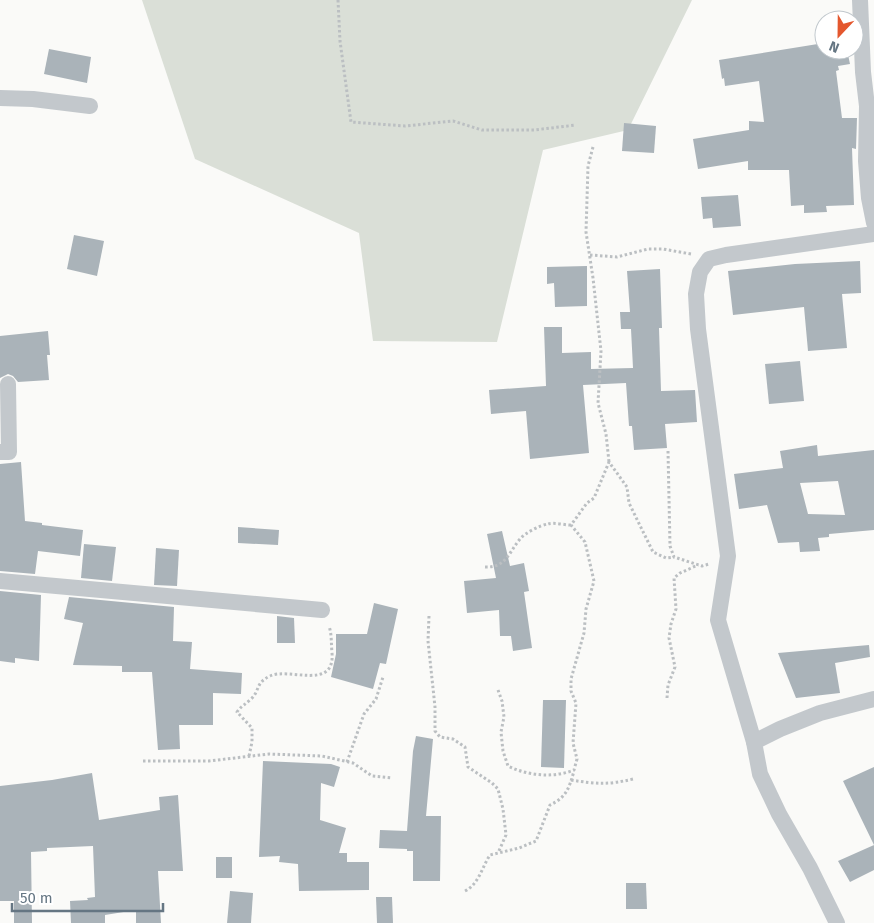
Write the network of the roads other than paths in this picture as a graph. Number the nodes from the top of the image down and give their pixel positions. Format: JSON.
{"nodes":[{"id":1,"x":860,"y":0,"type":"edge"},
{"id":2,"x":0,"y":98,"type":"edge"},
{"id":3,"x":90,"y":106,"type":"dead end"},
{"id":4,"x":874,"y":223,"type":"edge"},
{"id":5,"x":874,"y":234,"type":"edge"},
{"id":6,"x":8,"y":384,"type":"dead end"},
{"id":7,"x":0,"y":452,"type":"edge"},
{"id":8,"x":0,"y":581,"type":"edge"},
{"id":9,"x":322,"y":610,"type":"road end"},
{"id":10,"x":874,"y":699,"type":"edge"},
{"id":11,"x":754,"y":742,"type":"junction"},
{"id":12,"x":837,"y":923,"type":"edge"}],
"edges":[{"from":1,"to":4,"type":"street"},
{"from":2,"to":3,"type":"street"},
{"from":5,"to":11,"type":"street"},
{"from":6,"to":7,"type":"street"},
{"from":8,"to":9,"type":"street"},
{"from":10,"to":11,"type":"street"},
{"from":11,"to":12,"type":"street"}]}
